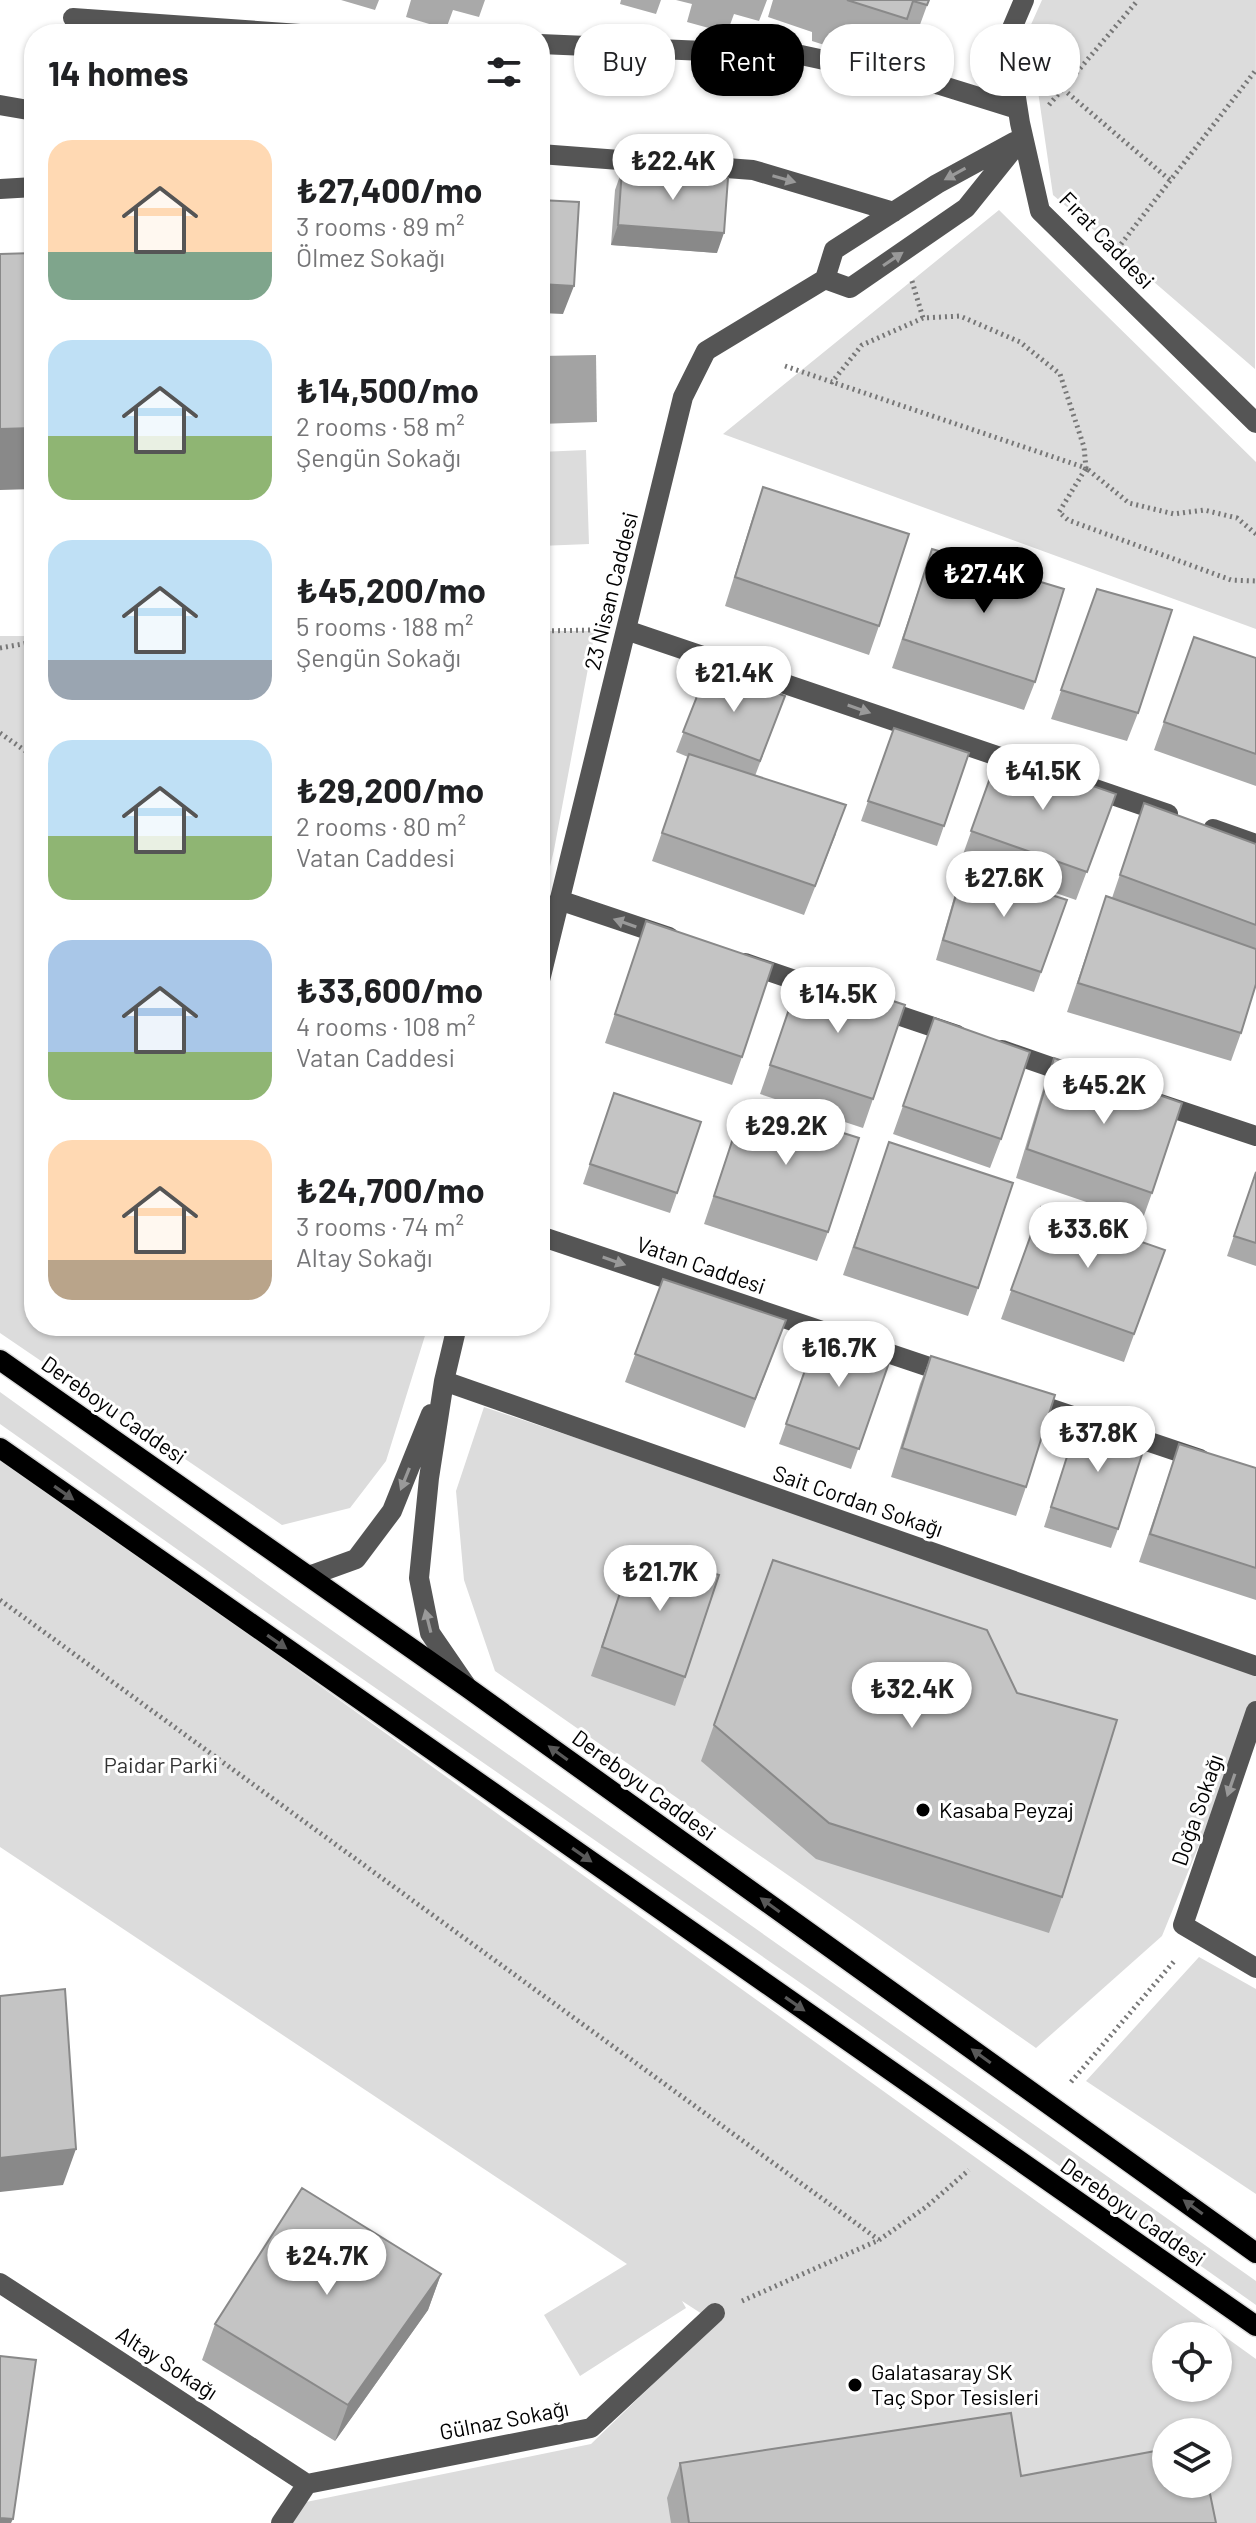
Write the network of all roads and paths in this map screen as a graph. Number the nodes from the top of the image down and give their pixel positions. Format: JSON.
{"nodes":[{"id":1,"x":1024,"y":0,"type":"edge"},
{"id":2,"x":1138,"y":0,"type":"edge"},
{"id":3,"x":73,"y":18,"type":"dead end"},
{"id":4,"x":158,"y":24,"type":"edge"},
{"id":5,"x":550,"y":44,"type":"edge"},
{"id":6,"x":1080,"y":69,"type":"edge"},
{"id":7,"x":1256,"y":70,"type":"edge"},
{"id":8,"x":1057,"y":96,"type":"edge"},
{"id":9,"x":1071,"y":96,"type":"edge"},
{"id":10,"x":0,"y":105,"type":"edge"},
{"id":11,"x":24,"y":109,"type":"edge"},
{"id":12,"x":1017,"y":109,"type":"junction"},
{"id":13,"x":1023,"y":137,"type":"junction"},
{"id":14,"x":550,"y":155,"type":"edge"},
{"id":15,"x":1171,"y":181,"type":"junction"},
{"id":16,"x":24,"y":188,"type":"edge"},
{"id":17,"x":0,"y":189,"type":"edge"},
{"id":18,"x":894,"y":212,"type":"junction"},
{"id":19,"x":1101,"y":270,"type":"junction"},
{"id":20,"x":825,"y":279,"type":"junction"},
{"id":21,"x":785,"y":366,"type":"dead end"},
{"id":22,"x":832,"y":382,"type":"junction"},
{"id":23,"x":1256,"y":423,"type":"edge"},
{"id":24,"x":1086,"y":468,"type":"junction"},
{"id":25,"x":1256,"y":534,"type":"edge"},
{"id":26,"x":1256,"y":581,"type":"edge"},
{"id":27,"x":626,"y":630,"type":"junction"},
{"id":28,"x":550,"y":631,"type":"edge"},
{"id":29,"x":24,"y":644,"type":"edge"},
{"id":30,"x":0,"y":648,"type":"edge"},
{"id":31,"x":0,"y":733,"type":"edge"},
{"id":32,"x":24,"y":750,"type":"edge"},
{"id":33,"x":1046,"y":772,"type":"edge"},
{"id":34,"x":1076,"y":783,"type":"edge"},
{"id":35,"x":1256,"y":844,"type":"edge"},
{"id":36,"x":559,"y":900,"type":"junction"},
{"id":37,"x":550,"y":938,"type":"edge"},
{"id":38,"x":690,"y":945,"type":"edge"},
{"id":39,"x":720,"y":955,"type":"edge"},
{"id":40,"x":836,"y":994,"type":"edge"},
{"id":41,"x":866,"y":1004,"type":"edge"},
{"id":42,"x":1090,"y":1080,"type":"edge"},
{"id":43,"x":1136,"y":1095,"type":"edge"},
{"id":44,"x":1256,"y":1136,"type":"edge"},
{"id":45,"x":550,"y":1239,"type":"edge"},
{"id":46,"x":455,"y":1336,"type":"edge"},
{"id":47,"x":0,"y":1360,"type":"edge"},
{"id":48,"x":444,"y":1381,"type":"junction"},
{"id":49,"x":978,"y":1384,"type":"edge"},
{"id":50,"x":1007,"y":1394,"type":"edge"},
{"id":51,"x":0,"y":1448,"type":"edge"},
{"id":52,"x":1212,"y":1463,"type":"edge"},
{"id":53,"x":309,"y":1576,"type":"junction"},
{"id":54,"x":0,"y":1600,"type":"edge"},
{"id":55,"x":1256,"y":1666,"type":"edge"},
{"id":56,"x":468,"y":1688,"type":"junction"},
{"id":57,"x":1256,"y":1711,"type":"edge"},
{"id":58,"x":1190,"y":1930,"type":"junction"},
{"id":59,"x":1256,"y":1968,"type":"edge"},
{"id":60,"x":1062,"y":2092,"type":"dead end"},
{"id":61,"x":969,"y":2170,"type":"dead end"},
{"id":62,"x":879,"y":2240,"type":"junction"},
{"id":63,"x":1256,"y":2253,"type":"edge"},
{"id":64,"x":0,"y":2283,"type":"edge"},
{"id":65,"x":715,"y":2313,"type":"joint"},
{"id":66,"x":1256,"y":2326,"type":"edge"},
{"id":67,"x":307,"y":2484,"type":"junction"},
{"id":68,"x":281,"y":2523,"type":"edge"}],
"edges":[{"from":1,"to":12,"type":"street","name":"Fırat Caddesi"},
{"from":2,"to":6,"type":"path"},
{"from":3,"to":4,"type":"street"},
{"from":5,"to":12,"type":"street"},
{"from":7,"to":15,"type":"path"},
{"from":8,"to":13,"type":"path"},
{"from":9,"to":15,"type":"path"},
{"from":10,"to":11,"type":"street"},
{"from":12,"to":13,"type":"street","name":"Fırat Caddesi"},
{"from":13,"to":18,"type":"street","one_way":true},
{"from":13,"to":19,"type":"street","name":"Fırat Caddesi"},
{"from":20,"to":13,"type":"street","one_way":true},
{"from":14,"to":18,"type":"street","one_way":true},
{"from":15,"to":19,"type":"path"},
{"from":16,"to":17,"type":"street"},
{"from":18,"to":20,"type":"street"},
{"from":19,"to":23,"type":"street","name":"Fırat Caddesi"},
{"from":20,"to":27,"type":"street","name":"23 Nisan Caddesi"},
{"from":21,"to":22,"type":"path"},
{"from":22,"to":24,"type":"path"},
{"from":22,"to":24,"type":"path"},
{"from":24,"to":25,"type":"path"},
{"from":24,"to":26,"type":"path"},
{"from":27,"to":28,"type":"path"},
{"from":27,"to":33,"type":"street","one_way":true},
{"from":27,"to":36,"type":"street","name":"23 Nisan Caddesi"},
{"from":29,"to":30,"type":"path"},
{"from":31,"to":32,"type":"path"},
{"from":34,"to":35,"type":"street"},
{"from":36,"to":37,"type":"street","name":"23 Nisan Caddesi"},
{"from":38,"to":36,"type":"street","one_way":true},
{"from":39,"to":40,"type":"street"},
{"from":41,"to":42,"type":"street"},
{"from":43,"to":44,"type":"street"},
{"from":45,"to":49,"type":"street","name":"Vatan Caddesi","one_way":true},
{"from":46,"to":48,"type":"street"},
{"from":47,"to":53,"type":"main road","name":"Dereboyu Caddesi"},
{"from":48,"to":53,"type":"street","one_way":true},
{"from":48,"to":55,"type":"street","name":"Sait Cordan Sokağı"},
{"from":56,"to":48,"type":"street","one_way":true},
{"from":50,"to":52,"type":"street"},
{"from":51,"to":66,"type":"main road","name":"Dereboyu Caddesi","one_way":true},
{"from":53,"to":56,"type":"main road","name":"Dereboyu Caddesi"},
{"from":54,"to":62,"type":"path"},
{"from":63,"to":56,"type":"main road","name":"Dereboyu Caddesi","one_way":true},
{"from":57,"to":58,"type":"street","name":"Doğa Sokağı","one_way":true},
{"from":58,"to":59,"type":"street"},
{"from":58,"to":60,"type":"path"},
{"from":61,"to":62,"type":"path"},
{"from":62,"to":65,"type":"path"},
{"from":64,"to":67,"type":"street","name":"Altay Sokağı"},
{"from":65,"to":67,"type":"street","name":"Gülnaz Sokağı"},
{"from":67,"to":68,"type":"street"}]}
